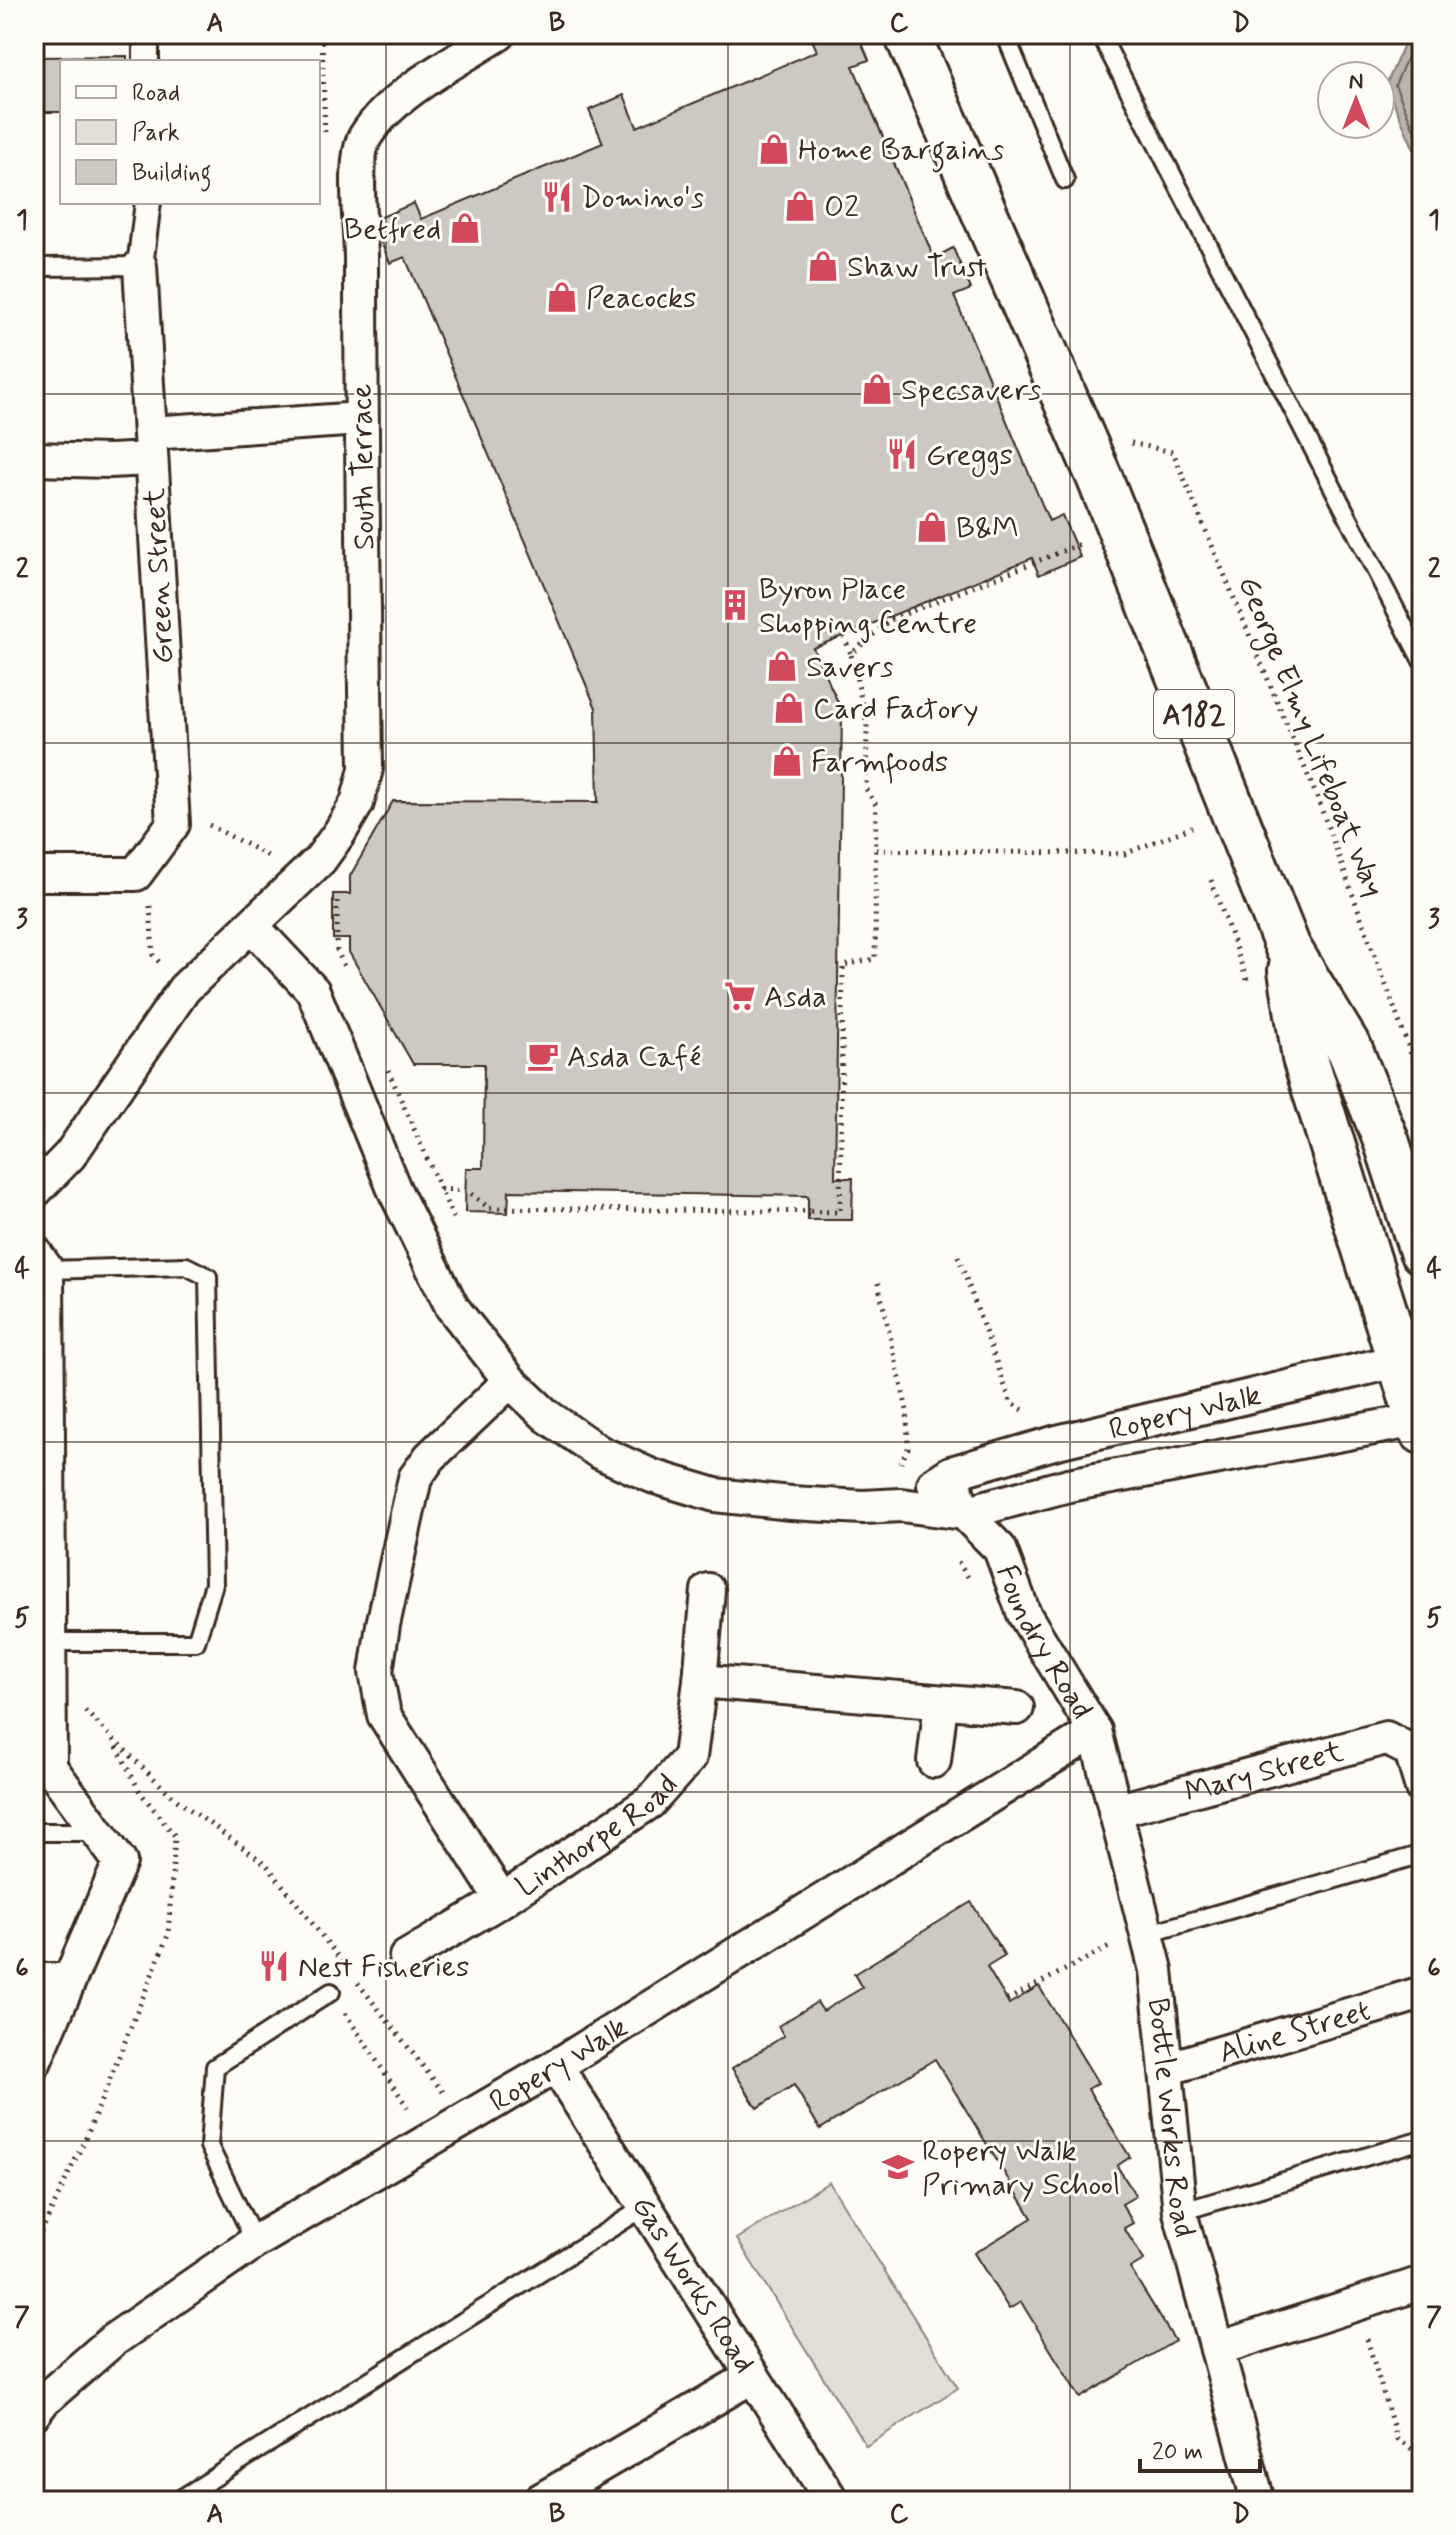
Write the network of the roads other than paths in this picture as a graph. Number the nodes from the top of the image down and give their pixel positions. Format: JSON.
{"nodes":[{"id":1,"x":146,"y":34,"type":"edge"},
{"id":2,"x":499,"y":34,"type":"edge"},
{"id":3,"x":907,"y":34,"type":"edge"},
{"id":4,"x":1005,"y":34,"type":"edge"},
{"id":5,"x":1100,"y":34,"type":"edge"},
{"id":6,"x":146,"y":60,"type":"edge"},
{"id":7,"x":1065,"y":180,"type":"dead end"},
{"id":8,"x":148,"y":204,"type":"edge"},
{"id":9,"x":140,"y":266,"type":"junction"},
{"id":10,"x":34,"y":267,"type":"edge"},
{"id":11,"x":361,"y":419,"type":"junction"},
{"id":12,"x":150,"y":446,"type":"junction"},
{"id":13,"x":34,"y":459,"type":"edge"},
{"id":14,"x":1422,"y":661,"type":"edge"},
{"id":15,"x":34,"y":874,"type":"edge"},
{"id":16,"x":252,"y":926,"type":"junction"},
{"id":17,"x":1288,"y":948,"type":"junction"},
{"id":18,"x":34,"y":1192,"type":"edge"},
{"id":19,"x":1422,"y":1251,"type":"edge"},
{"id":20,"x":40,"y":1260,"type":"edge"},
{"id":21,"x":1411,"y":1358,"type":"edge"},
{"id":22,"x":510,"y":1381,"type":"junction"},
{"id":23,"x":1421,"y":1423,"type":"edge"},
{"id":24,"x":41,"y":1448,"type":"edge"},
{"id":25,"x":990,"y":1462,"type":"junction"},
{"id":26,"x":951,"y":1473,"type":"junction"},
{"id":27,"x":1003,"y":1501,"type":"junction"},
{"id":28,"x":901,"y":1505,"type":"junction"},
{"id":29,"x":964,"y":1513,"type":"junction"},
{"id":30,"x":1000,"y":1549,"type":"junction"},
{"id":31,"x":708,"y":1590,"type":"dead end"},
{"id":32,"x":42,"y":1642,"type":"edge"},
{"id":33,"x":700,"y":1681,"type":"junction"},
{"id":34,"x":941,"y":1703,"type":"junction"},
{"id":35,"x":1017,"y":1708,"type":"dead end"},
{"id":36,"x":1095,"y":1731,"type":"junction"},
{"id":37,"x":934,"y":1761,"type":"dead end"},
{"id":38,"x":1422,"y":1788,"type":"edge"},
{"id":39,"x":1115,"y":1811,"type":"junction"},
{"id":40,"x":34,"y":1832,"type":"edge"},
{"id":41,"x":98,"y":1832,"type":"junction"},
{"id":42,"x":1422,"y":1854,"type":"edge"},
{"id":43,"x":502,"y":1900,"type":"junction"},
{"id":44,"x":1147,"y":1934,"type":"junction"},
{"id":45,"x":406,"y":1957,"type":"dead end"},
{"id":46,"x":34,"y":1980,"type":"edge"},
{"id":47,"x":69,"y":1980,"type":"junction"},
{"id":48,"x":331,"y":1992,"type":"road end"},
{"id":49,"x":1422,"y":1993,"type":"edge"},
{"id":50,"x":34,"y":2063,"type":"edge"},
{"id":51,"x":556,"y":2066,"type":"junction"},
{"id":52,"x":1166,"y":2069,"type":"junction"},
{"id":53,"x":1422,"y":2140,"type":"edge"},
{"id":54,"x":645,"y":2207,"type":"junction"},
{"id":55,"x":1180,"y":2212,"type":"junction"},
{"id":56,"x":255,"y":2242,"type":"junction"},
{"id":57,"x":1422,"y":2283,"type":"edge"},
{"id":58,"x":1217,"y":2349,"type":"junction"},
{"id":59,"x":753,"y":2376,"type":"junction"},
{"id":60,"x":34,"y":2413,"type":"edge"},
{"id":61,"x":177,"y":2501,"type":"edge"},
{"id":62,"x":539,"y":2501,"type":"edge"},
{"id":63,"x":832,"y":2501,"type":"edge"},
{"id":64,"x":1258,"y":2501,"type":"edge"}],
"edges":[{"from":1,"to":6,"type":"street"},
{"from":2,"to":11,"type":"street","name":"South Terrace"},
{"from":3,"to":17,"type":"main road","number":"A182"},
{"from":4,"to":7,"type":"lane"},
{"from":5,"to":14,"type":"lane"},
{"from":8,"to":9,"type":"street"},
{"from":9,"to":10,"type":"lane"},
{"from":9,"to":12,"type":"street","name":"Green Street"},
{"from":11,"to":12,"type":"street"},
{"from":11,"to":16,"type":"street","name":"South Terrace"},
{"from":12,"to":13,"type":"street"},
{"from":12,"to":15,"type":"street","name":"Green Street"},
{"from":16,"to":18,"type":"street","name":"South Terrace"},
{"from":16,"to":22,"type":"street"},
{"from":17,"to":19,"type":"main road","number":"A182"},
{"from":17,"to":21,"type":"main road"},
{"from":20,"to":24,"type":"street"},
{"from":20,"to":32,"type":"lane"},
{"from":21,"to":23,"type":"main road"},
{"from":21,"to":25,"type":"street","name":"Ropery Walk"},
{"from":22,"to":28,"type":"street"},
{"from":22,"to":43,"type":"street","name":"Linthorpe Road"},
{"from":23,"to":27,"type":"street","name":"Ropery Walk"},
{"from":24,"to":32,"type":"street"},
{"from":25,"to":26,"type":"street","name":"Ropery Walk"},
{"from":25,"to":27,"type":"street"},
{"from":26,"to":28,"type":"street","name":"Ropery Walk"},
{"from":26,"to":29,"type":"street"},
{"from":27,"to":29,"type":"street","name":"Ropery Walk"},
{"from":27,"to":30,"type":"street","name":"Foundry Road"},
{"from":28,"to":29,"type":"street"},
{"from":29,"to":30,"type":"street","name":"Foundry Road"},
{"from":30,"to":36,"type":"street","name":"Foundry Road"},
{"from":31,"to":33,"type":"street","name":"Linthorpe Road"},
{"from":32,"to":41,"type":"street"},
{"from":33,"to":34,"type":"street"},
{"from":33,"to":43,"type":"street","name":"Linthorpe Road"},
{"from":34,"to":35,"type":"street"},
{"from":34,"to":37,"type":"street"},
{"from":36,"to":39,"type":"street","name":"Bottle Works Road"},
{"from":36,"to":51,"type":"street","name":"Ropery Walk"},
{"from":38,"to":39,"type":"street","name":"Mary Street"},
{"from":39,"to":44,"type":"street","name":"Bottle Works Road"},
{"from":40,"to":41,"type":"lane"},
{"from":41,"to":47,"type":"street"},
{"from":42,"to":44,"type":"lane"},
{"from":43,"to":45,"type":"street"},
{"from":44,"to":52,"type":"street","name":"Bottle Works Road"},
{"from":46,"to":47,"type":"street"},
{"from":47,"to":50,"type":"street"},
{"from":48,"to":56,"type":"lane"},
{"from":49,"to":52,"type":"street","name":"Aline Street"},
{"from":51,"to":54,"type":"street","name":"Gas Works Road"},
{"from":51,"to":56,"type":"street","name":"Ropery Walk"},
{"from":52,"to":55,"type":"street","name":"Bottle Works Road"},
{"from":53,"to":55,"type":"lane"},
{"from":54,"to":59,"type":"street","name":"Gas Works Road"},
{"from":54,"to":61,"type":"lane"},
{"from":55,"to":58,"type":"street","name":"Bottle Works Road"},
{"from":56,"to":60,"type":"street","name":"Ropery Walk"},
{"from":57,"to":58,"type":"street"},
{"from":58,"to":64,"type":"street","name":"Bottle Works Road"},
{"from":59,"to":62,"type":"street"},
{"from":59,"to":63,"type":"street","name":"Gas Works Road"}]}
